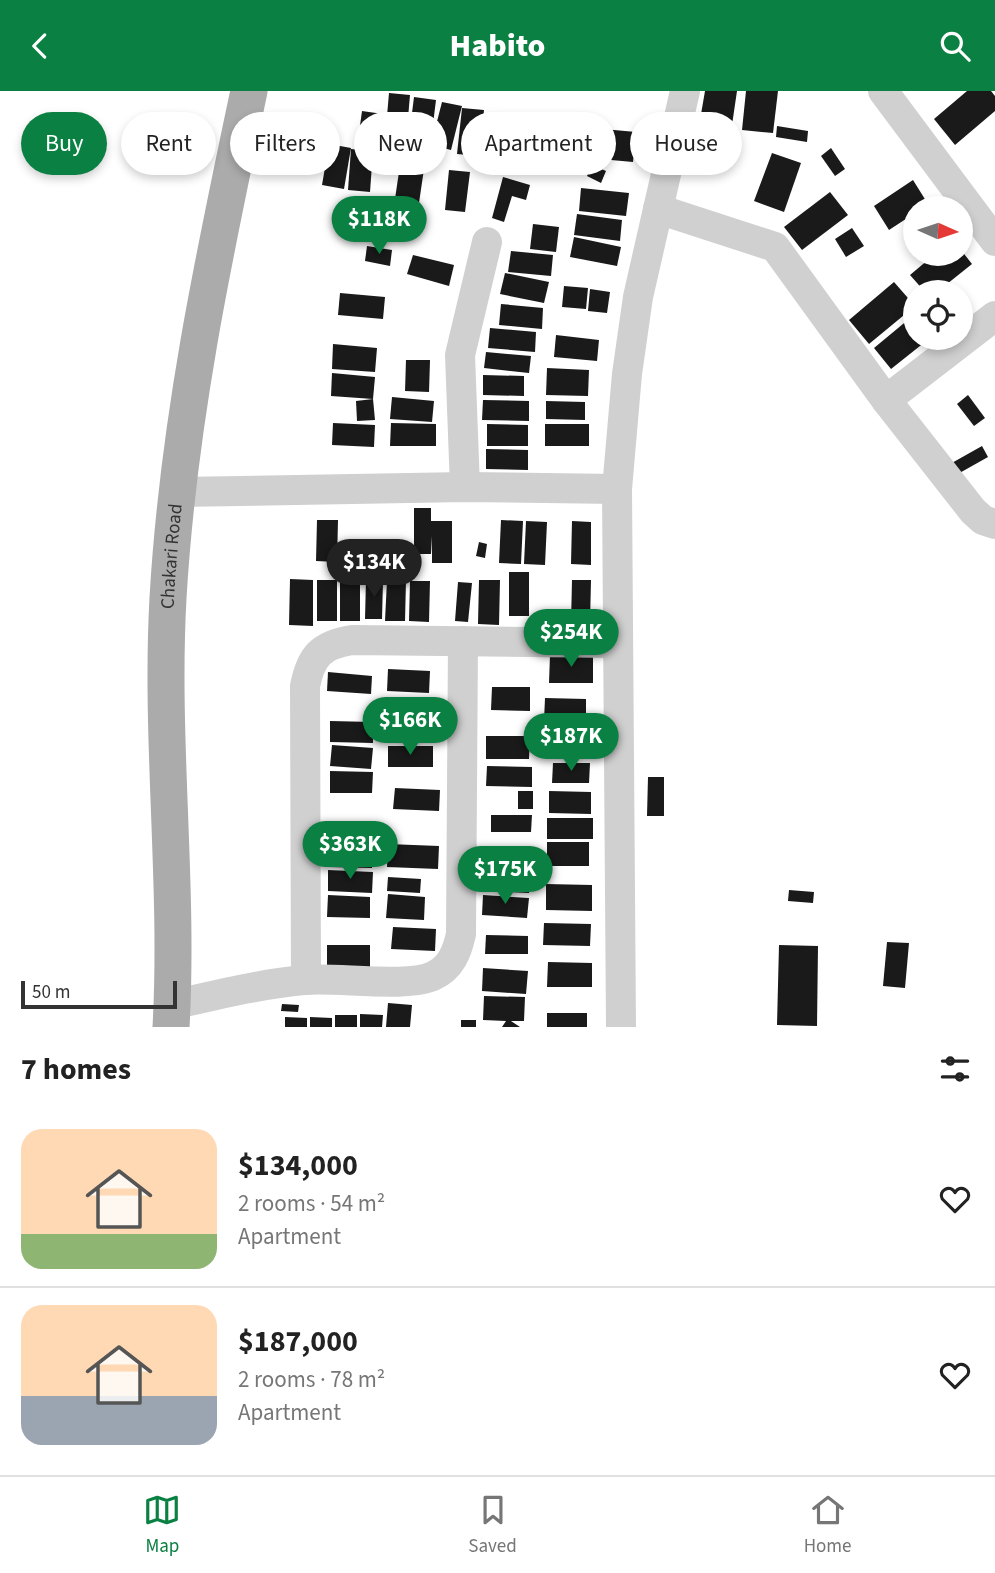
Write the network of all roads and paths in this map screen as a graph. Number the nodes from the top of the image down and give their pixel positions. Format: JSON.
{"nodes":[{"id":1,"x":249,"y":91,"type":"edge"},
{"id":2,"x":685,"y":91,"type":"edge"},
{"id":3,"x":883,"y":91,"type":"edge"},
{"id":4,"x":658,"y":209,"type":"junction"},
{"id":5,"x":995,"y":241,"type":"edge"},
{"id":6,"x":487,"y":242,"type":"dead end"},
{"id":7,"x":995,"y":316,"type":"edge"},
{"id":8,"x":886,"y":400,"type":"junction"},
{"id":9,"x":465,"y":487,"type":"junction"},
{"id":10,"x":617,"y":489,"type":"junction"},
{"id":11,"x":177,"y":492,"type":"junction"},
{"id":12,"x":995,"y":524,"type":"edge"},
{"id":13,"x":463,"y":641,"type":"junction"},
{"id":14,"x":617,"y":643,"type":"junction"},
{"id":15,"x":306,"y":980,"type":"junction"},
{"id":16,"x":172,"y":1016,"type":"edge"},
{"id":17,"x":621,"y":1027,"type":"edge"}],
"edges":[{"from":1,"to":11,"type":"main road","name":"Chakari Road"},
{"from":2,"to":4,"type":"street"},
{"from":3,"to":5,"type":"street"},
{"from":4,"to":8,"type":"street"},
{"from":4,"to":10,"type":"street"},
{"from":6,"to":9,"type":"street"},
{"from":7,"to":8,"type":"street"},
{"from":8,"to":12,"type":"street"},
{"from":9,"to":10,"type":"street"},
{"from":9,"to":11,"type":"street"},
{"from":10,"to":14,"type":"street"},
{"from":11,"to":16,"type":"main road","name":"Chakari Road"},
{"from":13,"to":14,"type":"street"},
{"from":13,"to":15,"type":"street"},
{"from":13,"to":15,"type":"street"},
{"from":14,"to":17,"type":"street"},
{"from":15,"to":16,"type":"street"}]}
